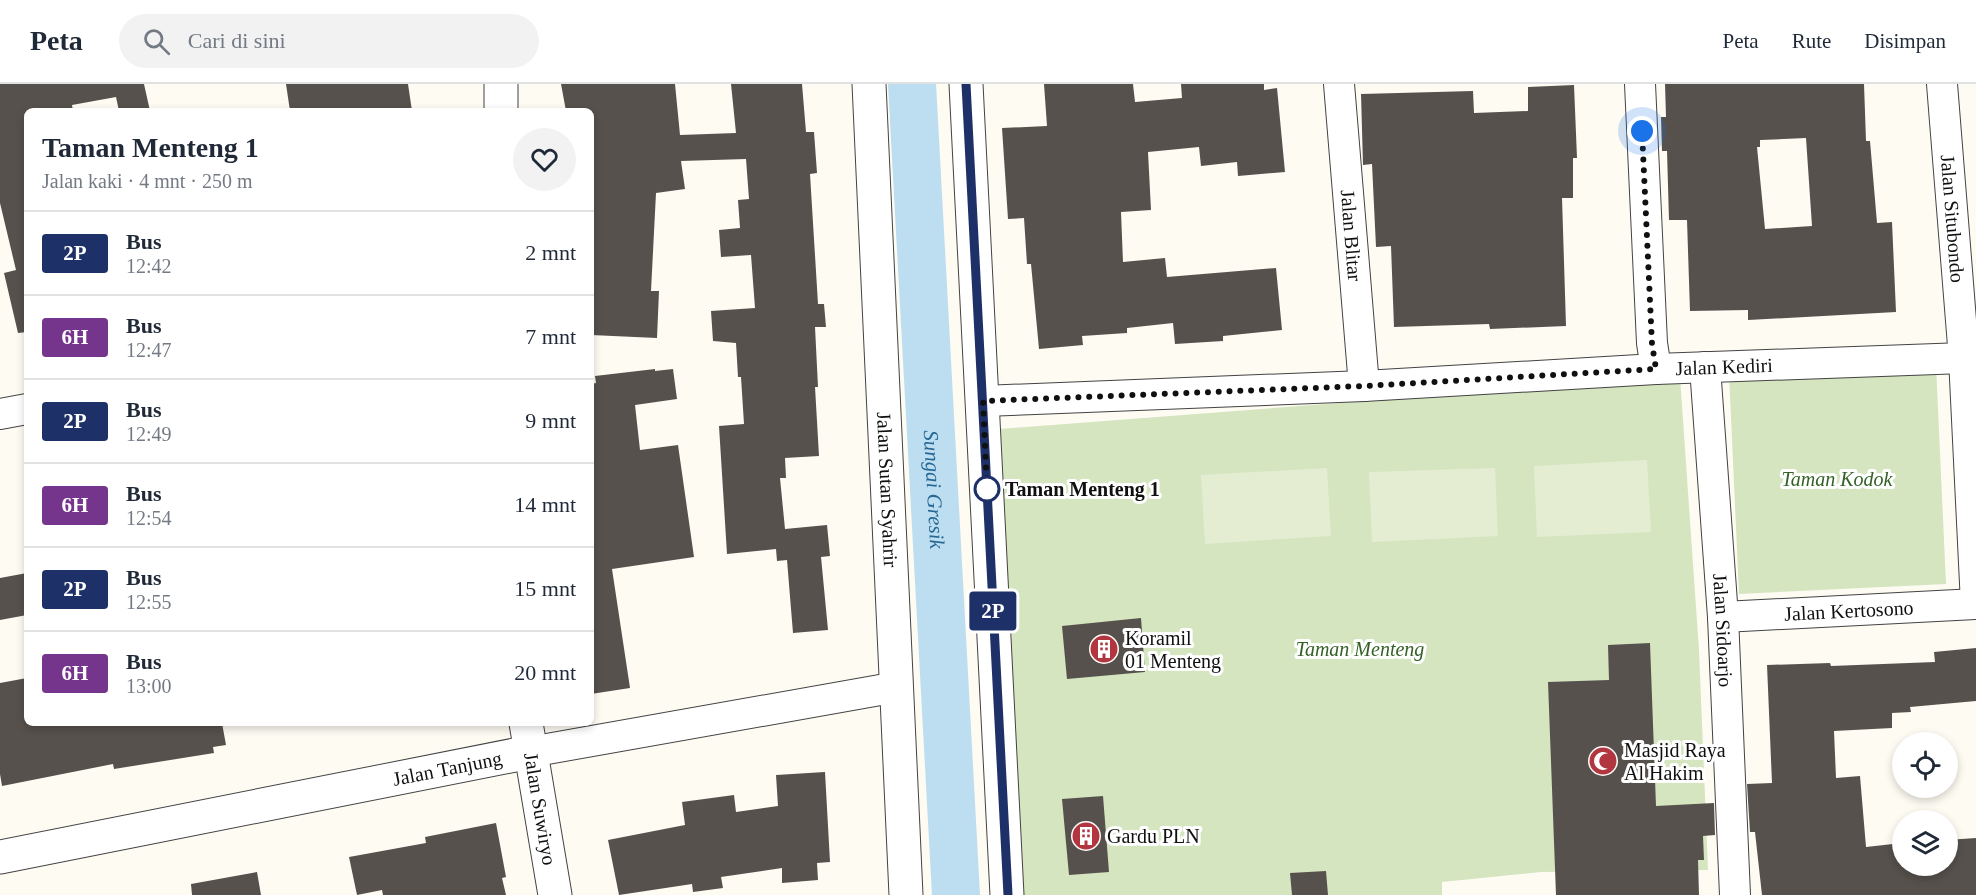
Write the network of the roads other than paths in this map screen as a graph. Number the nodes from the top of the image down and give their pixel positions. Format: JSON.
{"nodes":[{"id":1,"x":501,"y":84,"type":"edge"},
{"id":2,"x":869,"y":84,"type":"edge"},
{"id":3,"x":966,"y":84,"type":"edge"},
{"id":4,"x":1339,"y":84,"type":"edge"},
{"id":5,"x":1640,"y":84,"type":"edge"},
{"id":6,"x":1942,"y":84,"type":"edge"},
{"id":7,"x":501,"y":108,"type":"edge"},
{"id":8,"x":1964,"y":358,"type":"junction"},
{"id":9,"x":1705,"y":367,"type":"junction"},
{"id":10,"x":1656,"y":369,"type":"junction"},
{"id":11,"x":1364,"y":386,"type":"junction"},
{"id":12,"x":983,"y":401,"type":"junction"},
{"id":13,"x":24,"y":410,"type":"edge"},
{"id":14,"x":0,"y":414,"type":"edge"},
{"id":15,"x":1976,"y":604,"type":"edge"},
{"id":16,"x":1723,"y":617,"type":"junction"},
{"id":17,"x":897,"y":687,"type":"junction"},
{"id":18,"x":528,"y":737,"type":"edge"},
{"id":19,"x":0,"y":858,"type":"edge"},
{"id":20,"x":555,"y":895,"type":"edge"},
{"id":21,"x":906,"y":895,"type":"edge"},
{"id":22,"x":1008,"y":895,"type":"edge"},
{"id":23,"x":1736,"y":895,"type":"edge"}],
"edges":[{"from":1,"to":7,"type":"street"},
{"from":2,"to":17,"type":"street","name":"Jalan Sutan Syahrir"},
{"from":3,"to":12,"type":"street"},
{"from":4,"to":11,"type":"street","name":"Jalan Blitar"},
{"from":5,"to":10,"type":"street"},
{"from":6,"to":8,"type":"street","name":"Jalan Situbondo"},
{"from":8,"to":9,"type":"street","name":"Jalan Kediri"},
{"from":8,"to":15,"type":"street","name":"Jalan Situbondo"},
{"from":9,"to":10,"type":"street","name":"Jalan Kediri"},
{"from":9,"to":16,"type":"street","name":"Jalan Sidoarjo"},
{"from":10,"to":11,"type":"street","name":"Jalan Kediri"},
{"from":11,"to":12,"type":"street","name":"Jalan Kediri"},
{"from":12,"to":22,"type":"street"},
{"from":13,"to":14,"type":"street"},
{"from":15,"to":16,"type":"street","name":"Jalan Kertosono"},
{"from":16,"to":23,"type":"street","name":"Jalan Sidoarjo"},
{"from":17,"to":18,"type":"street","name":"Jalan Tanjung"},
{"from":17,"to":21,"type":"street","name":"Jalan Sutan Syahrir"},
{"from":18,"to":19,"type":"street","name":"Jalan Tanjung"},
{"from":18,"to":20,"type":"street","name":"Jalan Suwiryo"}]}
